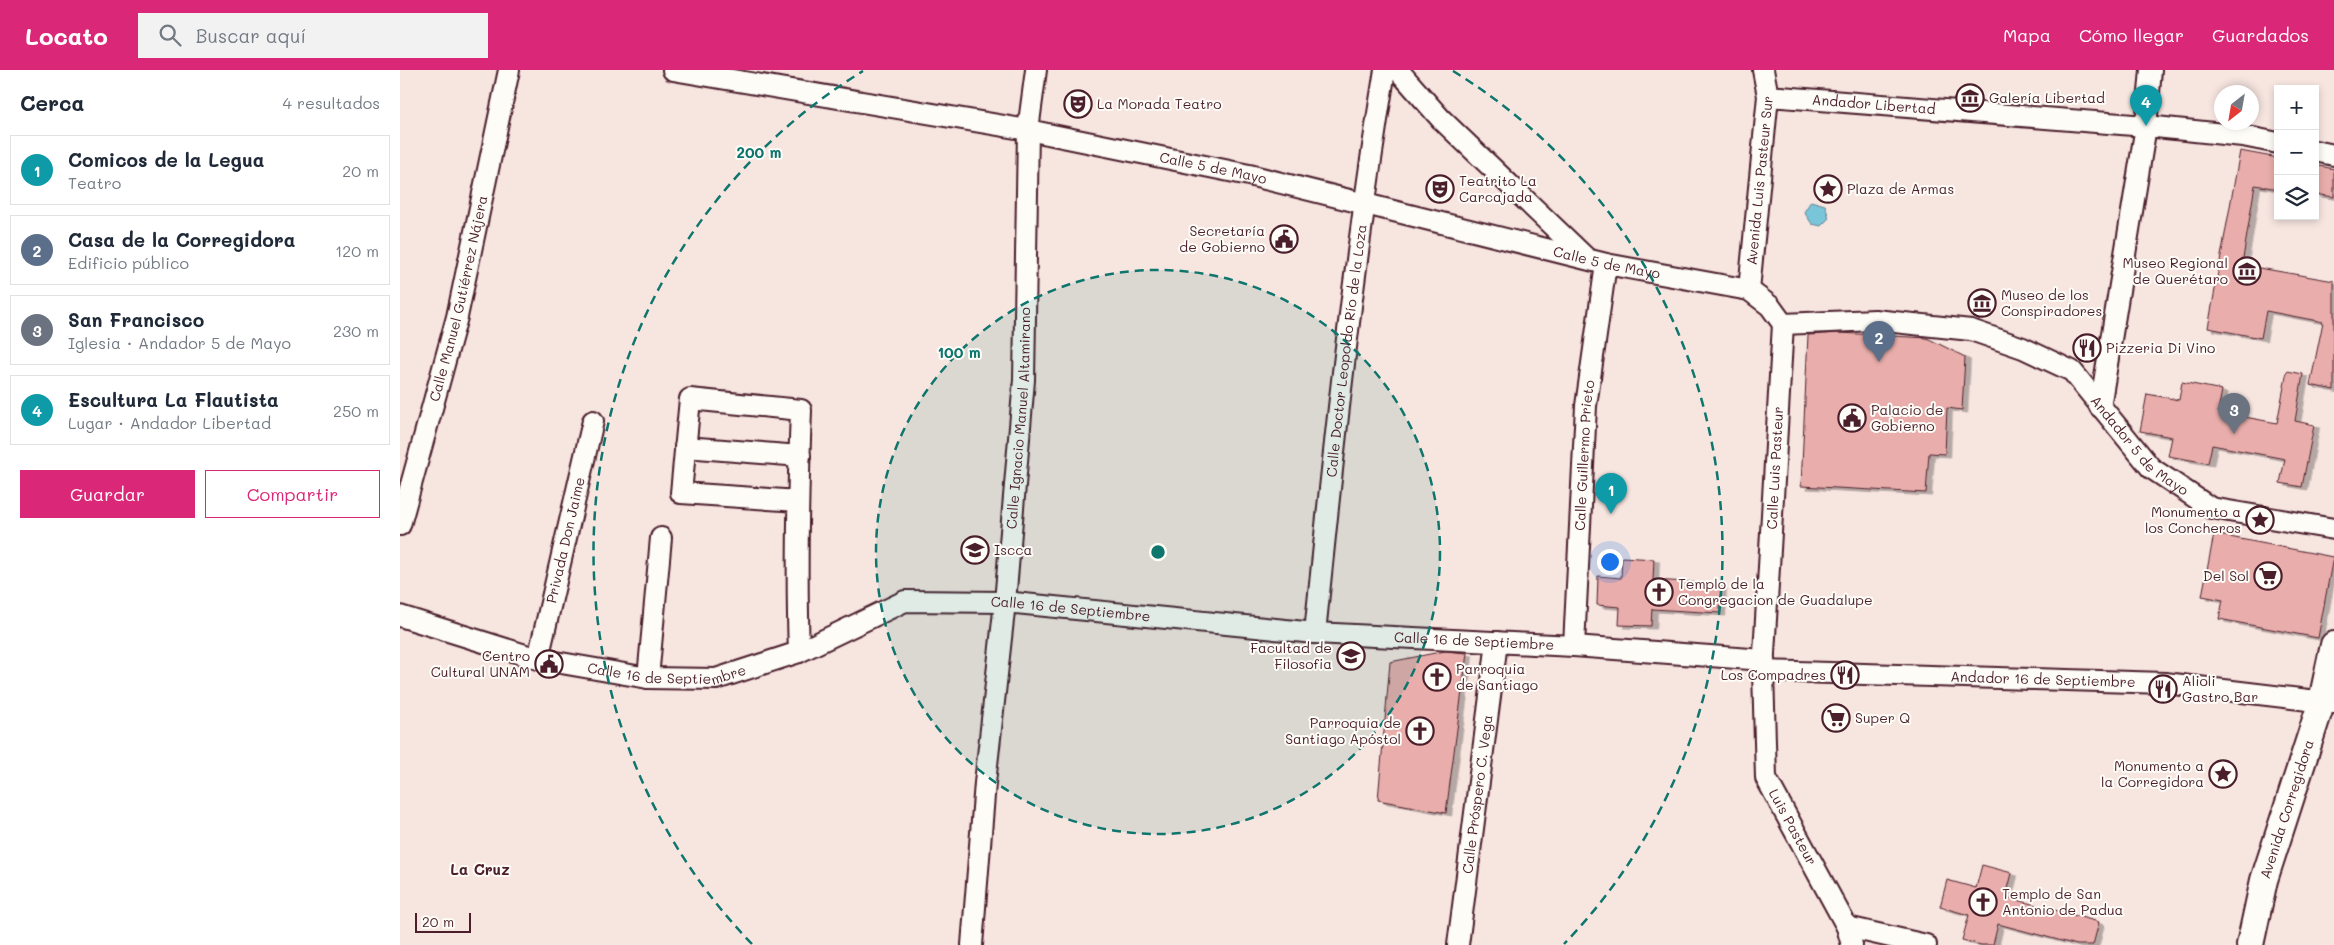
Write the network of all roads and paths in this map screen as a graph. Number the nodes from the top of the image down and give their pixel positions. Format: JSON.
{"nodes":[{"id":1,"x":509,"y":70,"type":"edge"},
{"id":2,"x":673,"y":70,"type":"edge"},
{"id":3,"x":1036,"y":70,"type":"edge"},
{"id":4,"x":1385,"y":70,"type":"edge"},
{"id":5,"x":1398,"y":70,"type":"edge"},
{"id":6,"x":1762,"y":70,"type":"edge"},
{"id":7,"x":2151,"y":70,"type":"edge"},
{"id":8,"x":698,"y":72,"type":"edge"},
{"id":9,"x":1768,"y":96,"type":"junction"},
{"id":10,"x":2146,"y":126,"type":"junction"},
{"id":11,"x":1028,"y":130,"type":"junction"},
{"id":12,"x":2274,"y":142,"type":"edge"},
{"id":13,"x":2319,"y":152,"type":"edge"},
{"id":14,"x":2334,"y":155,"type":"edge"},
{"id":15,"x":1363,"y":203,"type":"junction"},
{"id":16,"x":1597,"y":262,"type":"junction"},
{"id":17,"x":1749,"y":290,"type":"junction"},
{"id":18,"x":1783,"y":324,"type":"junction"},
{"id":19,"x":2072,"y":371,"type":"junction"},
{"id":20,"x":2104,"y":383,"type":"junction"},
{"id":21,"x":2100,"y":407,"type":"junction"},
{"id":22,"x":593,"y":421,"type":"dead end"},
{"id":23,"x":685,"y":448,"type":"junction"},
{"id":24,"x":800,"y":456,"type":"junction"},
{"id":25,"x":798,"y":501,"type":"junction"},
{"id":26,"x":400,"y":525,"type":"edge"},
{"id":27,"x":2334,"y":529,"type":"edge"},
{"id":28,"x":661,"y":538,"type":"dead end"},
{"id":29,"x":1005,"y":602,"type":"junction"},
{"id":30,"x":400,"y":616,"type":"edge"},
{"id":31,"x":1315,"y":633,"type":"junction"},
{"id":32,"x":1497,"y":642,"type":"junction"},
{"id":33,"x":2334,"y":645,"type":"edge"},
{"id":34,"x":1574,"y":646,"type":"junction"},
{"id":35,"x":799,"y":652,"type":"junction"},
{"id":36,"x":538,"y":658,"type":"junction"},
{"id":37,"x":1763,"y":666,"type":"junction"},
{"id":38,"x":648,"y":678,"type":"junction"},
{"id":39,"x":2328,"y":702,"type":"edge"},
{"id":40,"x":1849,"y":936,"type":"edge"},
{"id":41,"x":972,"y":945,"type":"edge"},
{"id":42,"x":1458,"y":945,"type":"edge"},
{"id":43,"x":1926,"y":945,"type":"edge"},
{"id":44,"x":2250,"y":945,"type":"edge"}],
"edges":[{"from":1,"to":26,"type":"street","name":"Calle Manuel Gutiérrez Nájera"},
{"from":2,"to":8,"type":"street","name":"Calle 5 de Mayo"},
{"from":3,"to":11,"type":"street","name":"Calle Ignacio Manuel Altamirano"},
{"from":4,"to":15,"type":"street","name":"Calle Doctor Leopoldo Río de la Loza"},
{"from":5,"to":16,"type":"street"},
{"from":6,"to":9,"type":"street","name":"Avenida Luis Pasteur Sur"},
{"from":7,"to":10,"type":"street"},
{"from":8,"to":11,"type":"street","name":"Calle 5 de Mayo"},
{"from":9,"to":10,"type":"street","name":"Andador Libertad"},
{"from":9,"to":17,"type":"street","name":"Avenida Luis Pasteur Sur"},
{"from":10,"to":12,"type":"street","name":"Andador Libertad"},
{"from":10,"to":20,"type":"street"},
{"from":11,"to":15,"type":"street","name":"Calle 5 de Mayo"},
{"from":11,"to":29,"type":"street","name":"Calle Ignacio Manuel Altamirano"},
{"from":13,"to":14,"type":"street"},
{"from":15,"to":16,"type":"street","name":"Calle 5 de Mayo"},
{"from":15,"to":31,"type":"street","name":"Calle Doctor Leopoldo Río de la Loza"},
{"from":16,"to":17,"type":"street","name":"Calle 5 de Mayo"},
{"from":16,"to":34,"type":"street","name":"Calle Guillermo Prieto"},
{"from":17,"to":18,"type":"street"},
{"from":18,"to":19,"type":"street","name":"Andador 5 de Mayo"},
{"from":18,"to":37,"type":"street","name":"Calle Luis Pasteur"},
{"from":19,"to":20,"type":"street","name":"Andador 5 de Mayo"},
{"from":19,"to":21,"type":"street","name":"Andador 5 de Mayo"},
{"from":20,"to":21,"type":"street"},
{"from":21,"to":27,"type":"street","name":"Andador 5 de Mayo"},
{"from":22,"to":36,"type":"street","name":"Privada Don Jaime"},
{"from":23,"to":24,"type":"street"},
{"from":23,"to":24,"type":"street"},
{"from":23,"to":25,"type":"street"},
{"from":24,"to":25,"type":"street"},
{"from":25,"to":35,"type":"street"},
{"from":28,"to":38,"type":"street"},
{"from":29,"to":31,"type":"street","name":"Calle 16 de Septiembre"},
{"from":29,"to":35,"type":"street","name":"Calle 16 de Septiembre"},
{"from":29,"to":41,"type":"street","name":"Calle Ignacio Manuel Altamirano"},
{"from":30,"to":36,"type":"street","name":"Calle 16 de Septiembre"},
{"from":31,"to":32,"type":"street","name":"Calle 16 de Septiembre"},
{"from":32,"to":34,"type":"street","name":"Calle 16 de Septiembre"},
{"from":32,"to":42,"type":"street","name":"Calle Próspero C. Vega"},
{"from":33,"to":39,"type":"main road","name":"Avenida Corregidora"},
{"from":34,"to":37,"type":"street","name":"Calle 16 de Septiembre"},
{"from":35,"to":38,"type":"street","name":"Calle 16 de Septiembre"},
{"from":36,"to":38,"type":"street","name":"Calle 16 de Septiembre"},
{"from":37,"to":39,"type":"street","name":"Andador 16 de Septiembre"},
{"from":37,"to":40,"type":"street","name":"Luis Pasteur"},
{"from":39,"to":44,"type":"main road","name":"Avenida Corregidora"},
{"from":40,"to":43,"type":"street"}]}
